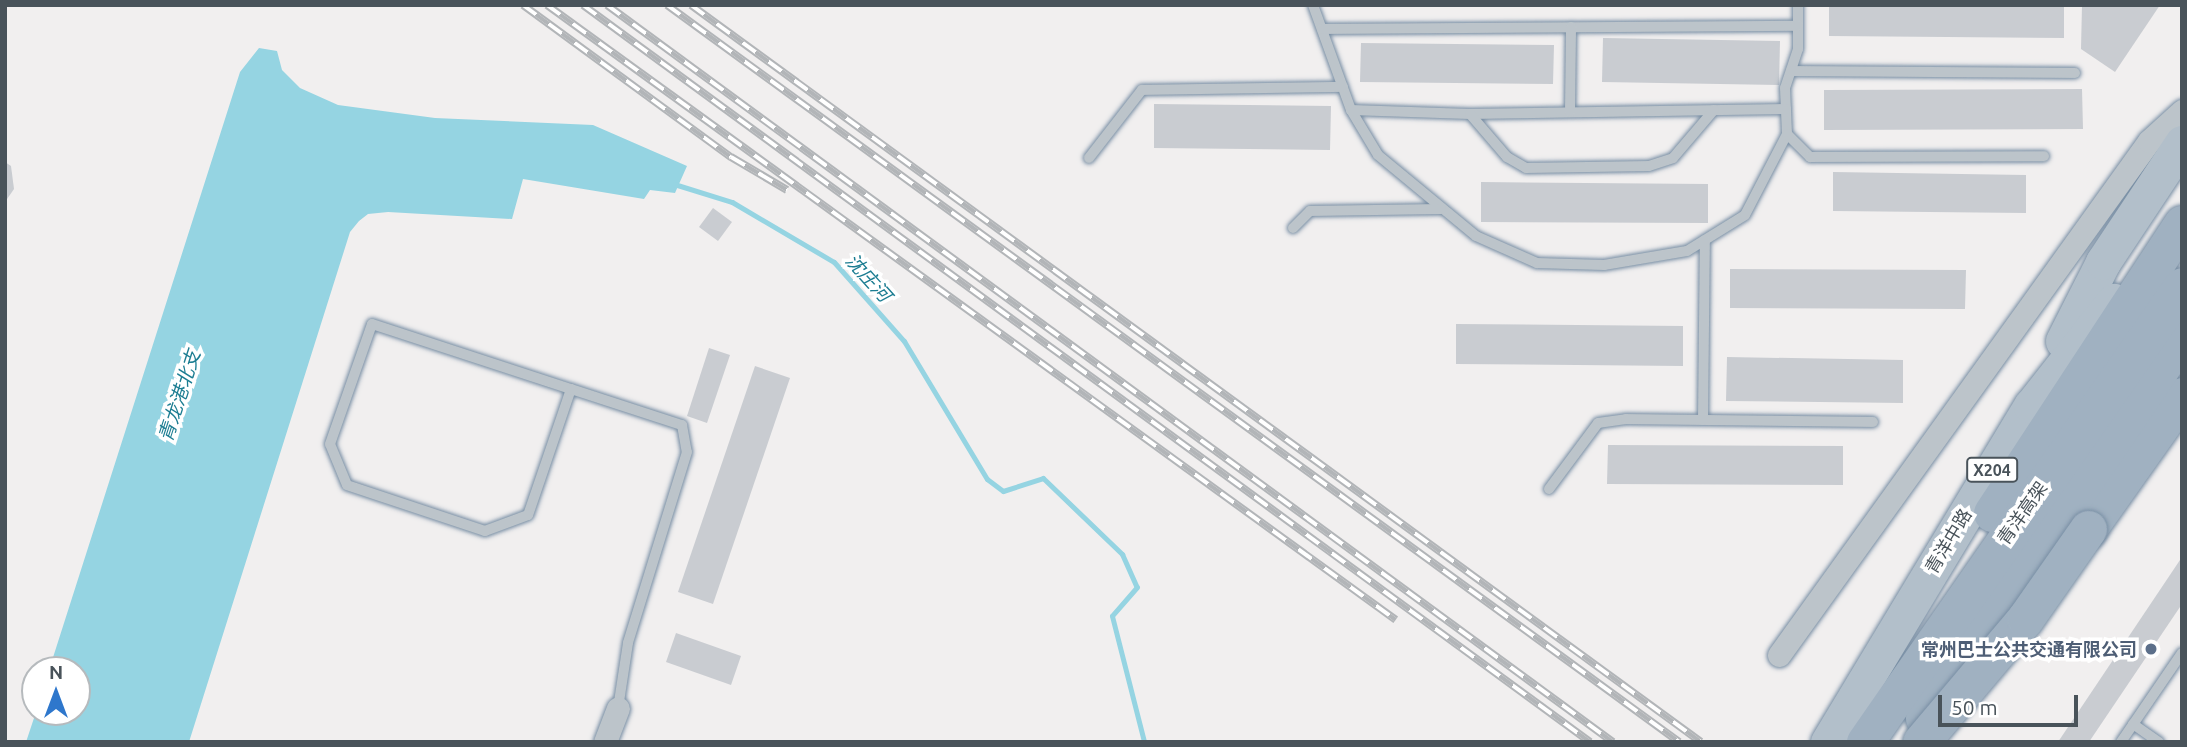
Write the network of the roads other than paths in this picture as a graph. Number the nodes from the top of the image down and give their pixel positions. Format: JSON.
{"nodes":[{"id":1,"x":1313,"y":5,"type":"edge"},
{"id":2,"x":1798,"y":5,"type":"edge"},
{"id":3,"x":1798,"y":26,"type":"junction"},
{"id":4,"x":1571,"y":27,"type":"junction"},
{"id":5,"x":1322,"y":29,"type":"junction"},
{"id":6,"x":1791,"y":71,"type":"junction"},
{"id":7,"x":2075,"y":73,"type":"dead end"},
{"id":8,"x":1343,"y":86,"type":"junction"},
{"id":9,"x":1786,"y":109,"type":"junction"},
{"id":10,"x":1352,"y":110,"type":"junction"},
{"id":11,"x":1714,"y":110,"type":"junction"},
{"id":12,"x":2182,"y":111,"type":"edge"},
{"id":13,"x":1570,"y":112,"type":"junction"},
{"id":14,"x":1470,"y":114,"type":"junction"},
{"id":15,"x":1787,"y":134,"type":"junction"},
{"id":16,"x":2182,"y":144,"type":"edge"},
{"id":17,"x":2044,"y":156,"type":"dead end"},
{"id":18,"x":1089,"y":158,"type":"dead end"},
{"id":19,"x":1441,"y":209,"type":"junction"},
{"id":20,"x":2182,"y":215,"type":"edge"},
{"id":21,"x":2182,"y":224,"type":"edge"},
{"id":22,"x":1293,"y":228,"type":"dead end"},
{"id":23,"x":1705,"y":240,"type":"junction"},
{"id":24,"x":2182,"y":286,"type":"edge"},
{"id":25,"x":2182,"y":337,"type":"edge"},
{"id":26,"x":2182,"y":363,"type":"edge"},
{"id":27,"x":570,"y":389,"type":"junction"},
{"id":28,"x":2182,"y":396,"type":"edge"},
{"id":29,"x":2031,"y":406,"type":"junction"},
{"id":30,"x":1703,"y":420,"type":"junction"},
{"id":31,"x":1873,"y":422,"type":"dead end"},
{"id":32,"x":2182,"y":423,"type":"edge"},
{"id":33,"x":1549,"y":489,"type":"dead end"},
{"id":34,"x":1939,"y":633,"type":"junction"},
{"id":35,"x":2182,"y":653,"type":"edge"},
{"id":36,"x":1779,"y":655,"type":"dead end"},
{"id":37,"x":618,"y":708,"type":"joint"},
{"id":38,"x":2133,"y":724,"type":"junction"},
{"id":39,"x":604,"y":742,"type":"edge"},
{"id":40,"x":1828,"y":742,"type":"edge"},
{"id":41,"x":1865,"y":742,"type":"edge"},
{"id":42,"x":1908,"y":742,"type":"edge"},
{"id":43,"x":1921,"y":742,"type":"edge"},
{"id":44,"x":1930,"y":742,"type":"edge"},
{"id":45,"x":1943,"y":742,"type":"edge"},
{"id":46,"x":2122,"y":742,"type":"edge"},
{"id":47,"x":2159,"y":742,"type":"edge"}],
"edges":[{"from":1,"to":5,"type":"lane"},
{"from":2,"to":3,"type":"lane"},
{"from":3,"to":4,"type":"lane"},
{"from":3,"to":6,"type":"lane"},
{"from":4,"to":5,"type":"lane"},
{"from":4,"to":13,"type":"lane"},
{"from":5,"to":8,"type":"lane"},
{"from":6,"to":7,"type":"lane"},
{"from":6,"to":9,"type":"lane"},
{"from":8,"to":10,"type":"lane"},
{"from":8,"to":18,"type":"lane"},
{"from":9,"to":11,"type":"lane"},
{"from":9,"to":15,"type":"lane"},
{"from":10,"to":14,"type":"lane"},
{"from":10,"to":19,"type":"lane"},
{"from":11,"to":13,"type":"lane"},
{"from":11,"to":14,"type":"lane"},
{"from":12,"to":36,"type":"street"},
{"from":13,"to":14,"type":"lane"},
{"from":15,"to":17,"type":"lane"},
{"from":15,"to":23,"type":"lane"},
{"from":16,"to":29,"type":"main road"},
{"from":19,"to":22,"type":"lane"},
{"from":19,"to":23,"type":"lane"},
{"from":20,"to":29,"type":"main road","name":"青洋中路","number":"X204"},
{"from":21,"to":34,"type":"highway"},
{"from":23,"to":30,"type":"lane"},
{"from":24,"to":34,"type":"highway","name":"青洋高架"},
{"from":25,"to":42,"type":"highway","name":"青洋高架"},
{"from":26,"to":44,"type":"main road"},
{"from":27,"to":27,"type":"lane"},
{"from":27,"to":37,"type":"lane"},
{"from":28,"to":43,"type":"highway","bridge":true},
{"from":29,"to":40,"type":"main road","name":"青洋中路","number":"X204"},
{"from":30,"to":31,"type":"lane"},
{"from":30,"to":33,"type":"lane"},
{"from":32,"to":45,"type":"main road"},
{"from":34,"to":41,"type":"highway","name":"青洋高架"},
{"from":35,"to":38,"type":"lane"},
{"from":37,"to":39,"type":"street"},
{"from":38,"to":46,"type":"lane"},
{"from":38,"to":47,"type":"lane"}]}
